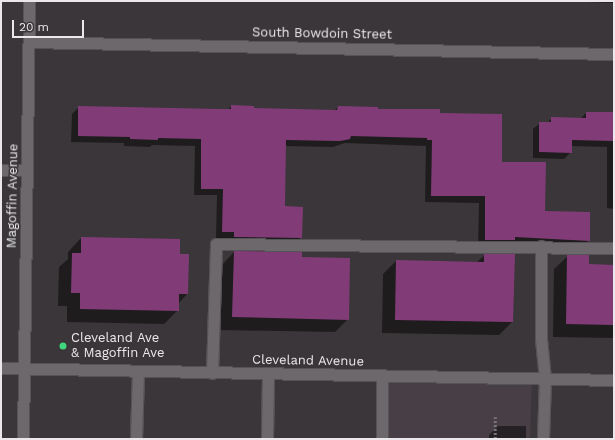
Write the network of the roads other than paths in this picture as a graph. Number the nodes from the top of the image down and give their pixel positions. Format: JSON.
{"nodes":[{"id":1,"x":29,"y":1,"type":"edge"},
{"id":2,"x":29,"y":42,"type":"junction"},
{"id":3,"x":614,"y":54,"type":"edge"},
{"id":4,"x":1,"y":170,"type":"edge"},
{"id":5,"x":27,"y":170,"type":"junction"},
{"id":6,"x":541,"y":246,"type":"junction"},
{"id":7,"x":614,"y":248,"type":"edge"},
{"id":8,"x":1,"y":368,"type":"edge"},
{"id":9,"x":25,"y":369,"type":"junction"},
{"id":10,"x":138,"y":371,"type":"junction"},
{"id":11,"x":212,"y":373,"type":"junction"},
{"id":12,"x":268,"y":374,"type":"junction"},
{"id":13,"x":382,"y":376,"type":"junction"},
{"id":14,"x":546,"y":379,"type":"junction"},
{"id":15,"x":614,"y":380,"type":"edge"},
{"id":16,"x":23,"y":439,"type":"edge"},
{"id":17,"x":136,"y":439,"type":"edge"},
{"id":18,"x":266,"y":439,"type":"edge"},
{"id":19,"x":382,"y":439,"type":"edge"},
{"id":20,"x":544,"y":439,"type":"edge"}],
"edges":[{"from":1,"to":2,"type":"street","name":"Magoffin Avenue"},
{"from":2,"to":3,"type":"street","name":"South Bowdoin Street"},
{"from":2,"to":5,"type":"street","name":"Magoffin Avenue"},
{"from":4,"to":5,"type":"street"},
{"from":5,"to":9,"type":"street","name":"Magoffin Avenue"},
{"from":6,"to":7,"type":"street"},
{"from":6,"to":11,"type":"street"},
{"from":6,"to":14,"type":"street"},
{"from":8,"to":9,"type":"street","name":"Cleveland Avenue"},
{"from":9,"to":10,"type":"street","name":"Cleveland Avenue"},
{"from":9,"to":16,"type":"street","name":"Magoffin Avenue"},
{"from":10,"to":11,"type":"street","name":"Cleveland Avenue"},
{"from":10,"to":17,"type":"street"},
{"from":11,"to":12,"type":"street","name":"Cleveland Avenue"},
{"from":12,"to":13,"type":"street","name":"Cleveland Avenue"},
{"from":12,"to":18,"type":"street"},
{"from":13,"to":14,"type":"street","name":"Cleveland Avenue"},
{"from":13,"to":19,"type":"street"},
{"from":14,"to":15,"type":"street","name":"Cleveland Avenue"},
{"from":14,"to":20,"type":"street"}]}
